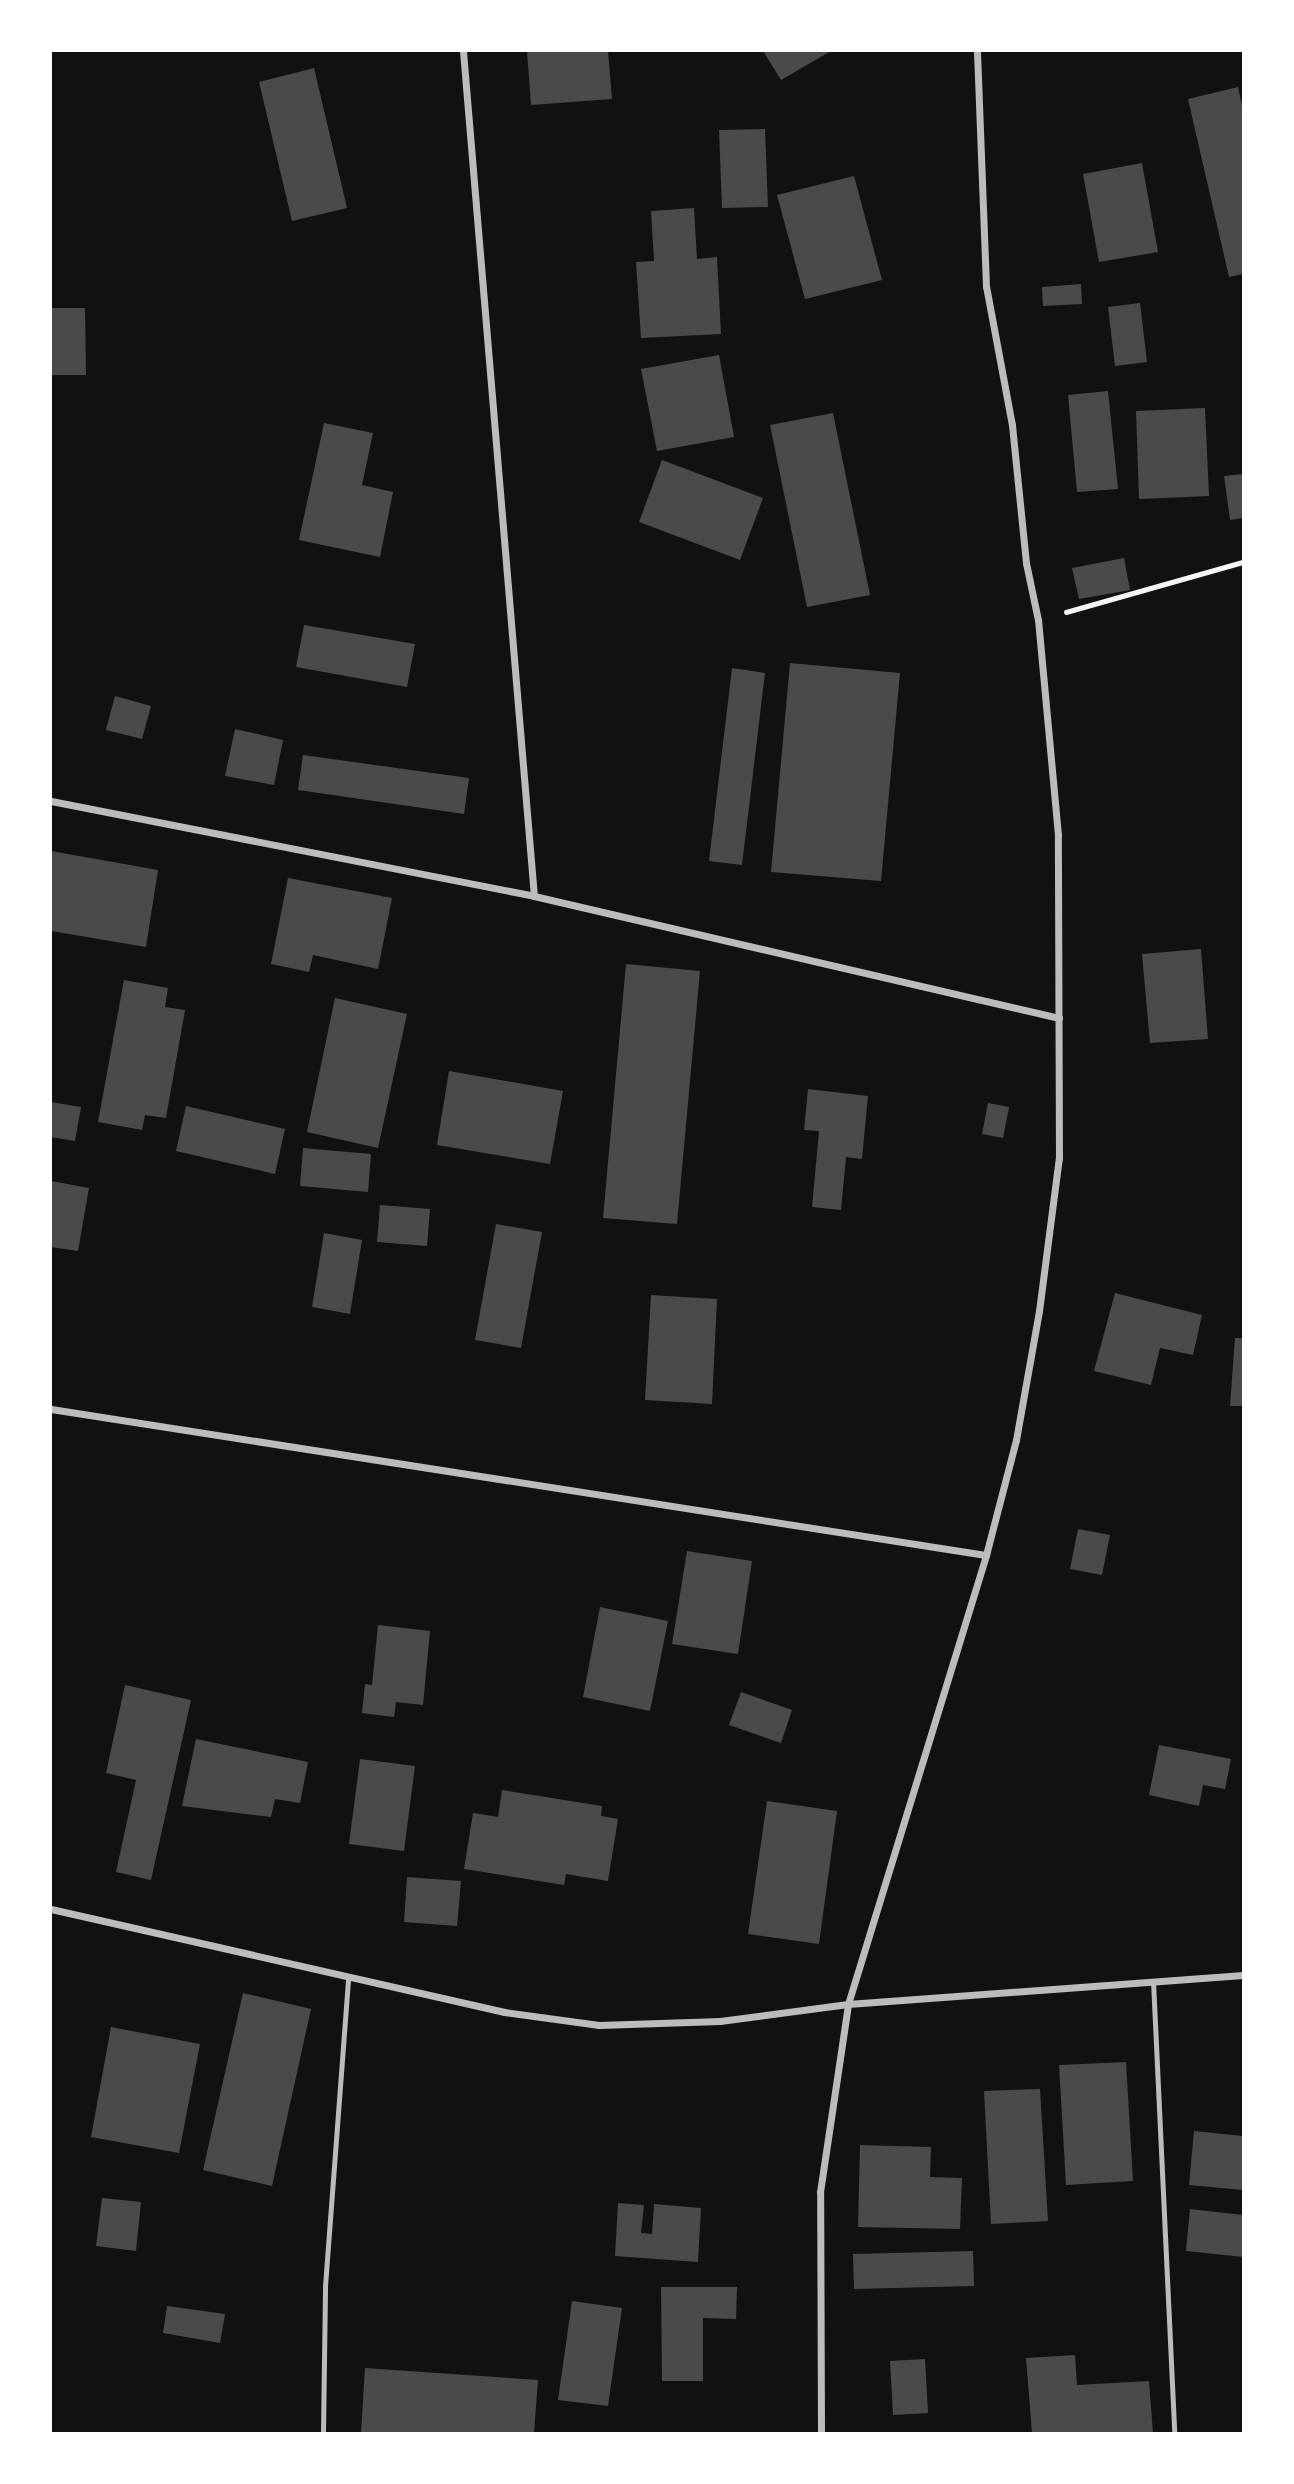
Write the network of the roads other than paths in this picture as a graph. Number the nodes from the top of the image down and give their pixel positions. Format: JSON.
{"nodes":[{"id":1,"x":463,"y":51,"type":"edge"},
{"id":2,"x":976,"y":51,"type":"edge"},
{"id":3,"x":51,"y":801,"type":"edge"},
{"id":4,"x":534,"y":896,"type":"junction"},
{"id":5,"x":1059,"y":1018,"type":"junction"},
{"id":6,"x":51,"y":1409,"type":"edge"},
{"id":7,"x":986,"y":1555,"type":"junction"},
{"id":8,"x":51,"y":1909,"type":"edge"},
{"id":9,"x":1243,"y":1975,"type":"edge"},
{"id":10,"x":348,"y":1978,"type":"junction"},
{"id":11,"x":1153,"y":1980,"type":"junction"},
{"id":12,"x":848,"y":2004,"type":"junction"},
{"id":13,"x":323,"y":2433,"type":"edge"},
{"id":14,"x":821,"y":2433,"type":"edge"},
{"id":15,"x":1174,"y":2433,"type":"edge"}],
"edges":[{"from":1,"to":4,"type":"street"},
{"from":2,"to":5,"type":"street"},
{"from":3,"to":4,"type":"street"},
{"from":4,"to":5,"type":"street"},
{"from":5,"to":7,"type":"street"},
{"from":6,"to":7,"type":"street"},
{"from":7,"to":12,"type":"street"},
{"from":8,"to":10,"type":"street"},
{"from":9,"to":11,"type":"street"},
{"from":10,"to":12,"type":"street"},
{"from":10,"to":13,"type":"lane"},
{"from":11,"to":12,"type":"street"},
{"from":11,"to":15,"type":"lane"},
{"from":12,"to":14,"type":"street"}]}
